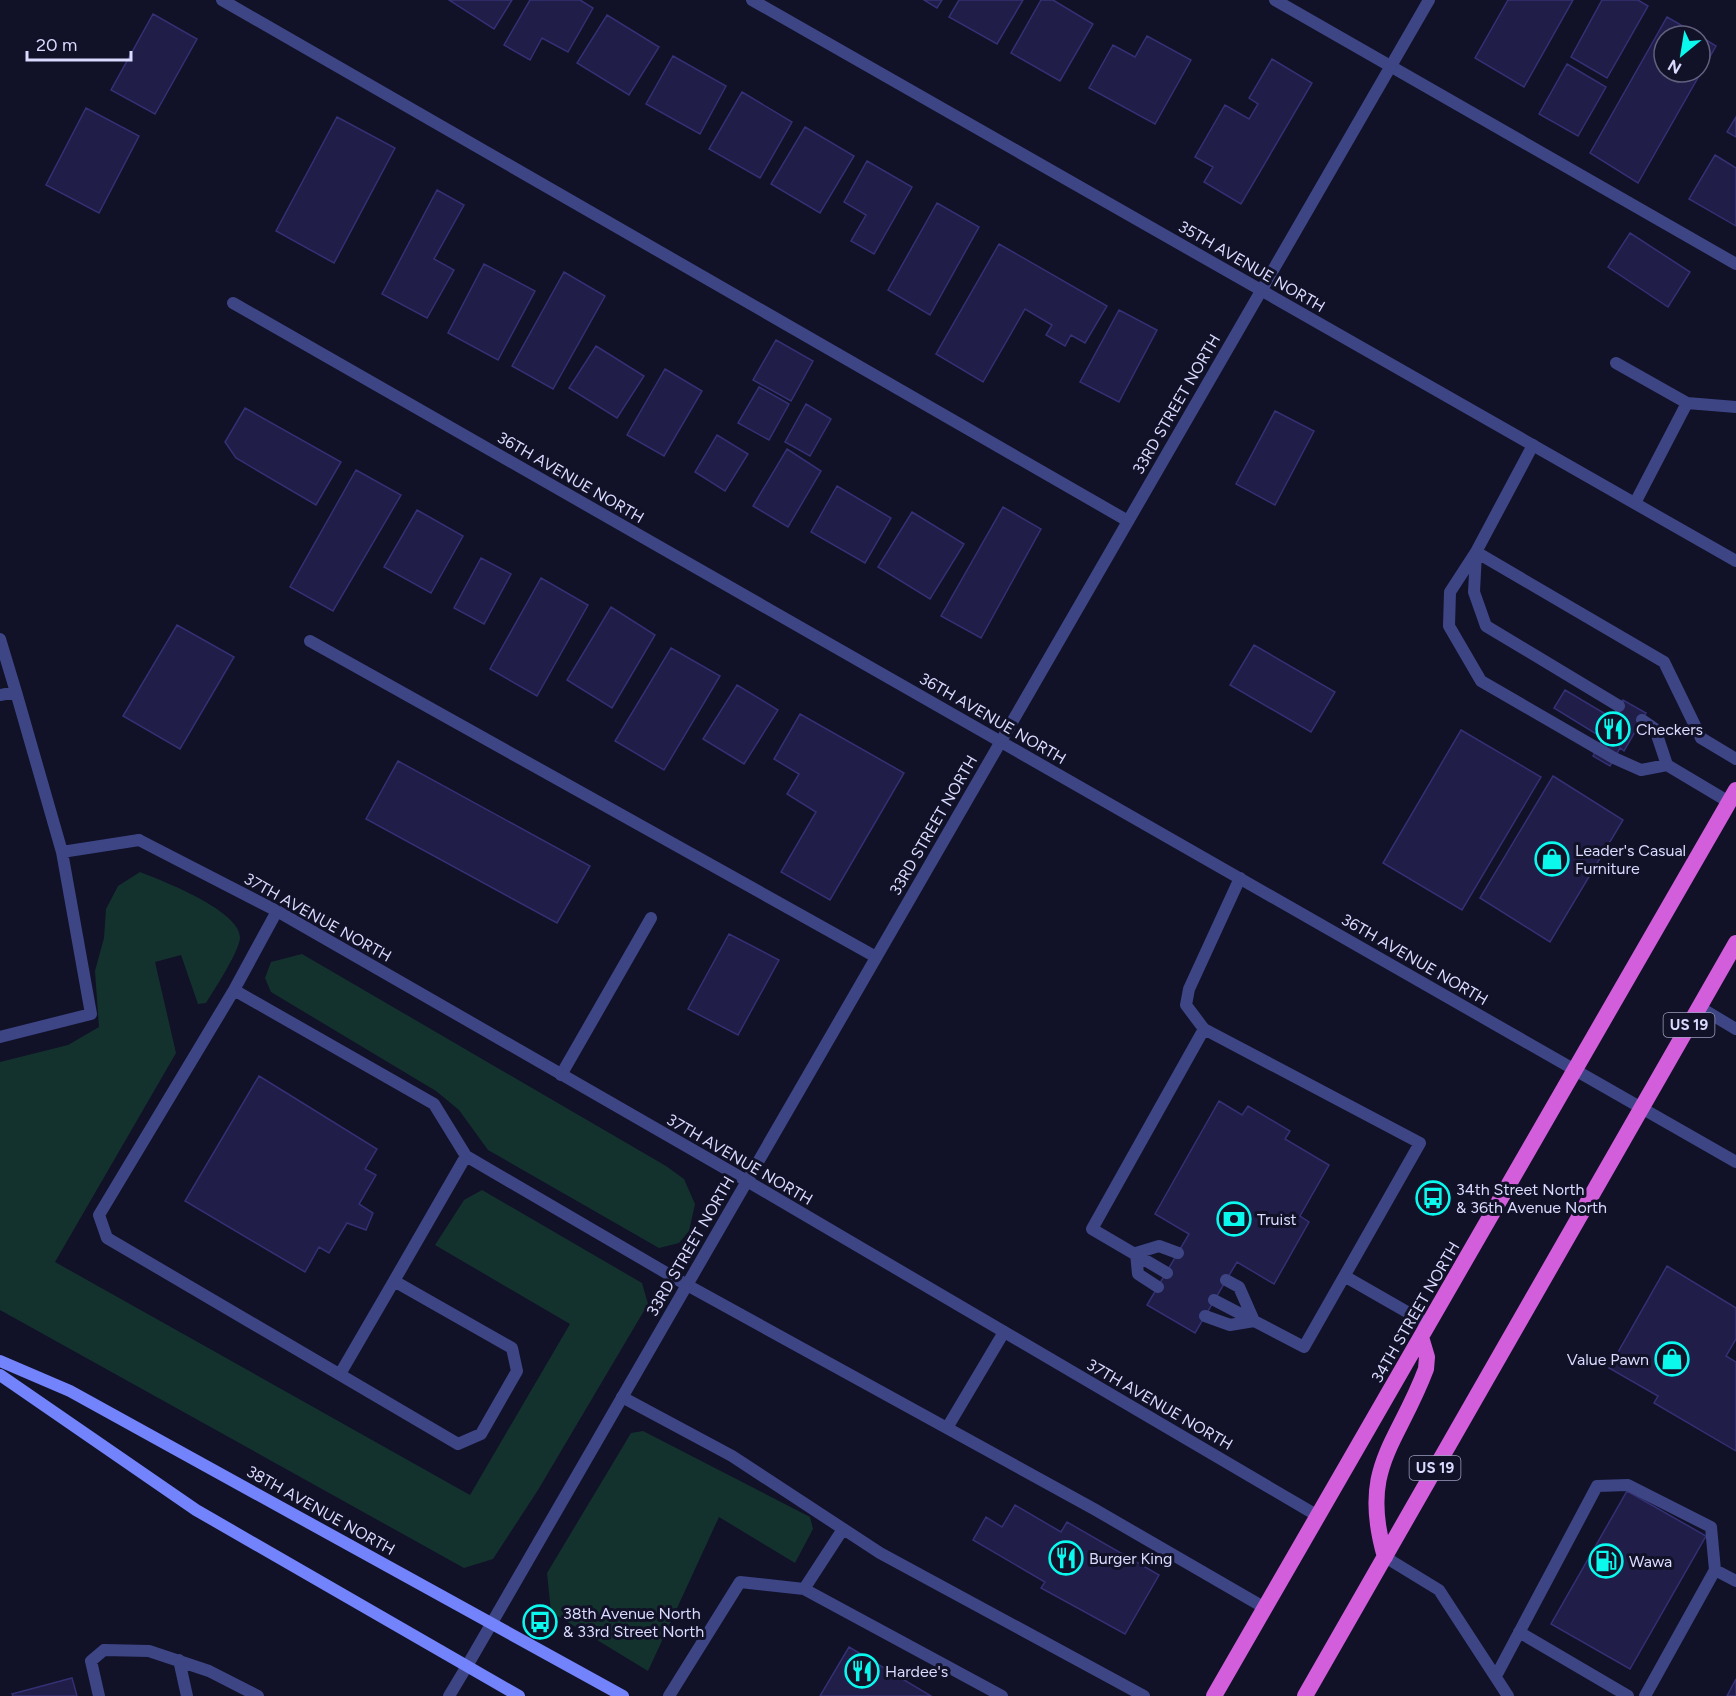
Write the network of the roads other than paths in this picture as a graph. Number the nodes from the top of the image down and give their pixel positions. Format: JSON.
{"nodes":[{"id":1,"x":222,"y":0,"type":"edge"},
{"id":2,"x":752,"y":0,"type":"edge"},
{"id":3,"x":1275,"y":0,"type":"edge"},
{"id":4,"x":1429,"y":0,"type":"edge"},
{"id":5,"x":1391,"y":66,"type":"junction"},
{"id":6,"x":1736,"y":264,"type":"edge"},
{"id":7,"x":1262,"y":290,"type":"junction"},
{"id":8,"x":233,"y":303,"type":"dead end"},
{"id":9,"x":1616,"y":363,"type":"dead end"},
{"id":10,"x":1687,"y":403,"type":"junction"},
{"id":11,"x":1736,"y":407,"type":"edge"},
{"id":12,"x":1533,"y":445,"type":"junction"},
{"id":13,"x":1635,"y":503,"type":"junction"},
{"id":14,"x":1128,"y":521,"type":"junction"},
{"id":15,"x":1476,"y":552,"type":"junction"},
{"id":16,"x":1736,"y":561,"type":"edge"},
{"id":17,"x":0,"y":639,"type":"edge"},
{"id":18,"x":310,"y":641,"type":"dead end"},
{"id":19,"x":16,"y":692,"type":"junction"},
{"id":20,"x":0,"y":694,"type":"edge"},
{"id":21,"x":1619,"y":706,"type":"dead end"},
{"id":22,"x":1642,"y":720,"type":"dead end"},
{"id":23,"x":1001,"y":741,"type":"junction"},
{"id":24,"x":1736,"y":759,"type":"edge"},
{"id":25,"x":1667,"y":765,"type":"junction"},
{"id":26,"x":1733,"y":796,"type":"edge"},
{"id":27,"x":62,"y":852,"type":"junction"},
{"id":28,"x":1239,"y":878,"type":"junction"},
{"id":29,"x":277,"y":911,"type":"junction"},
{"id":30,"x":651,"y":918,"type":"dead end"},
{"id":31,"x":1736,"y":943,"type":"edge"},
{"id":32,"x":876,"y":957,"type":"junction"},
{"id":33,"x":234,"y":990,"type":"junction"},
{"id":34,"x":1699,"y":1007,"type":"junction"},
{"id":35,"x":1204,"y":1029,"type":"junction"},
{"id":36,"x":1736,"y":1029,"type":"edge"},
{"id":37,"x":0,"y":1037,"type":"edge"},
{"id":38,"x":1576,"y":1070,"type":"junction"},
{"id":39,"x":561,"y":1075,"type":"junction"},
{"id":40,"x":1642,"y":1107,"type":"junction"},
{"id":41,"x":466,"y":1156,"type":"junction"},
{"id":42,"x":1736,"y":1162,"type":"edge"},
{"id":43,"x":747,"y":1181,"type":"junction"},
{"id":44,"x":1136,"y":1253,"type":"junction"},
{"id":45,"x":1178,"y":1253,"type":"dead end"},
{"id":46,"x":1167,"y":1273,"type":"dead end"},
{"id":47,"x":1346,"y":1277,"type":"junction"},
{"id":48,"x":1226,"y":1280,"type":"dead end"},
{"id":49,"x":394,"y":1281,"type":"junction"},
{"id":50,"x":687,"y":1285,"type":"junction"},
{"id":51,"x":1158,"y":1287,"type":"dead end"},
{"id":52,"x":1214,"y":1300,"type":"dead end"},
{"id":53,"x":1205,"y":1316,"type":"dead end"},
{"id":54,"x":1254,"y":1321,"type":"junction"},
{"id":55,"x":1425,"y":1331,"type":"junction"},
{"id":56,"x":1004,"y":1332,"type":"junction"},
{"id":57,"x":0,"y":1361,"type":"edge"},
{"id":58,"x":340,"y":1374,"type":"junction"},
{"id":59,"x":0,"y":1375,"type":"edge"},
{"id":60,"x":622,"y":1397,"type":"junction"},
{"id":61,"x":946,"y":1428,"type":"junction"},
{"id":62,"x":1318,"y":1516,"type":"junction"},
{"id":63,"x":843,"y":1529,"type":"junction"},
{"id":64,"x":1384,"y":1557,"type":"junction"},
{"id":65,"x":1715,"y":1570,"type":"junction"},
{"id":66,"x":1736,"y":1581,"type":"edge"},
{"id":67,"x":804,"y":1589,"type":"junction"},
{"id":68,"x":1265,"y":1608,"type":"junction"},
{"id":69,"x":492,"y":1622,"type":"junction"},
{"id":70,"x":1519,"y":1632,"type":"junction"},
{"id":71,"x":179,"y":1660,"type":"junction"},
{"id":72,"x":467,"y":1666,"type":"junction"},
{"id":73,"x":1500,"y":1688,"type":"edge"},
{"id":74,"x":99,"y":1696,"type":"edge"},
{"id":75,"x":187,"y":1696,"type":"edge"},
{"id":76,"x":258,"y":1696,"type":"edge"},
{"id":77,"x":449,"y":1696,"type":"edge"},
{"id":78,"x":519,"y":1696,"type":"edge"},
{"id":79,"x":623,"y":1696,"type":"edge"},
{"id":80,"x":669,"y":1696,"type":"edge"},
{"id":81,"x":1002,"y":1696,"type":"edge"},
{"id":82,"x":1144,"y":1696,"type":"edge"},
{"id":83,"x":1214,"y":1696,"type":"edge"},
{"id":84,"x":1305,"y":1696,"type":"edge"},
{"id":85,"x":1628,"y":1696,"type":"edge"},
{"id":86,"x":1645,"y":1696,"type":"edge"}],
"edges":[{"from":1,"to":14,"type":"street"},
{"from":2,"to":7,"type":"street","name":"35TH AVENUE NORTH"},
{"from":3,"to":5,"type":"street"},
{"from":4,"to":5,"type":"street","name":"33RD STREET NORTH"},
{"from":5,"to":6,"type":"street"},
{"from":5,"to":7,"type":"street","name":"33RD STREET NORTH"},
{"from":7,"to":12,"type":"street","name":"35TH AVENUE NORTH"},
{"from":7,"to":14,"type":"street","name":"33RD STREET NORTH"},
{"from":8,"to":23,"type":"street","name":"36TH AVENUE NORTH"},
{"from":9,"to":10,"type":"street"},
{"from":10,"to":11,"type":"street"},
{"from":10,"to":13,"type":"street"},
{"from":12,"to":13,"type":"street","name":"35TH AVENUE NORTH"},
{"from":12,"to":15,"type":"street"},
{"from":13,"to":16,"type":"street","name":"35TH AVENUE NORTH"},
{"from":14,"to":23,"type":"street","name":"33RD STREET NORTH"},
{"from":15,"to":21,"type":"street"},
{"from":15,"to":24,"type":"street"},
{"from":15,"to":25,"type":"street"},
{"from":17,"to":19,"type":"street"},
{"from":18,"to":32,"type":"street"},
{"from":19,"to":20,"type":"street"},
{"from":19,"to":27,"type":"street"},
{"from":22,"to":25,"type":"street"},
{"from":23,"to":28,"type":"street","name":"36TH AVENUE NORTH"},
{"from":23,"to":32,"type":"street","name":"33RD STREET NORTH"},
{"from":25,"to":26,"type":"street"},
{"from":26,"to":38,"type":"highway","name":"34TH STREET NORTH"},
{"from":27,"to":29,"type":"street","name":"37TH AVENUE NORTH"},
{"from":27,"to":37,"type":"street"},
{"from":28,"to":35,"type":"street"},
{"from":28,"to":38,"type":"street","name":"36TH AVENUE NORTH"},
{"from":29,"to":33,"type":"street"},
{"from":29,"to":39,"type":"street","name":"37TH AVENUE NORTH"},
{"from":30,"to":39,"type":"street"},
{"from":31,"to":34,"type":"highway","number":"US 19"},
{"from":32,"to":43,"type":"street","name":"33RD STREET NORTH"},
{"from":33,"to":41,"type":"street"},
{"from":33,"to":58,"type":"street"},
{"from":34,"to":36,"type":"street"},
{"from":34,"to":40,"type":"highway","number":"US 19"},
{"from":35,"to":44,"type":"street"},
{"from":35,"to":47,"type":"street"},
{"from":38,"to":40,"type":"street","name":"36TH AVENUE NORTH"},
{"from":38,"to":55,"type":"highway","name":"34TH STREET NORTH"},
{"from":39,"to":43,"type":"street","name":"37TH AVENUE NORTH"},
{"from":40,"to":42,"type":"street","name":"36TH AVENUE NORTH"},
{"from":40,"to":64,"type":"highway","number":"US 19"},
{"from":41,"to":49,"type":"street"},
{"from":41,"to":50,"type":"street"},
{"from":43,"to":50,"type":"street","name":"33RD STREET NORTH"},
{"from":43,"to":56,"type":"street","name":"37TH AVENUE NORTH"},
{"from":44,"to":45,"type":"street"},
{"from":44,"to":46,"type":"street"},
{"from":44,"to":51,"type":"street"},
{"from":47,"to":54,"type":"street"},
{"from":47,"to":55,"type":"street"},
{"from":48,"to":54,"type":"street"},
{"from":49,"to":58,"type":"street"},
{"from":49,"to":58,"type":"street"},
{"from":50,"to":60,"type":"street","name":"33RD STREET NORTH"},
{"from":50,"to":61,"type":"street"},
{"from":52,"to":54,"type":"street"},
{"from":53,"to":54,"type":"street"},
{"from":55,"to":62,"type":"highway","name":"34TH STREET NORTH"},
{"from":55,"to":64,"type":"highway"},
{"from":56,"to":61,"type":"street"},
{"from":56,"to":62,"type":"street","name":"37TH AVENUE NORTH"},
{"from":57,"to":69,"type":"main road","name":"38TH AVENUE NORTH"},
{"from":59,"to":72,"type":"main road"},
{"from":60,"to":63,"type":"street"},
{"from":60,"to":69,"type":"street","name":"33RD STREET NORTH"},
{"from":61,"to":68,"type":"street"},
{"from":62,"to":68,"type":"highway","name":"34TH STREET NORTH"},
{"from":63,"to":67,"type":"street"},
{"from":63,"to":82,"type":"street"},
{"from":64,"to":73,"type":"street"},
{"from":64,"to":84,"type":"highway","number":"US 19"},
{"from":65,"to":66,"type":"street"},
{"from":65,"to":70,"type":"street"},
{"from":65,"to":86,"type":"street"},
{"from":67,"to":80,"type":"street"},
{"from":67,"to":81,"type":"street"},
{"from":68,"to":83,"type":"highway","name":"34TH STREET NORTH"},
{"from":69,"to":72,"type":"street","name":"33RD STREET NORTH"},
{"from":69,"to":79,"type":"main road","name":"38TH AVENUE NORTH"},
{"from":70,"to":73,"type":"street"},
{"from":70,"to":85,"type":"street"},
{"from":71,"to":74,"type":"street"},
{"from":71,"to":75,"type":"street"},
{"from":71,"to":76,"type":"street"},
{"from":72,"to":77,"type":"street","name":"33RD STREET NORTH"},
{"from":72,"to":78,"type":"main road"}]}
